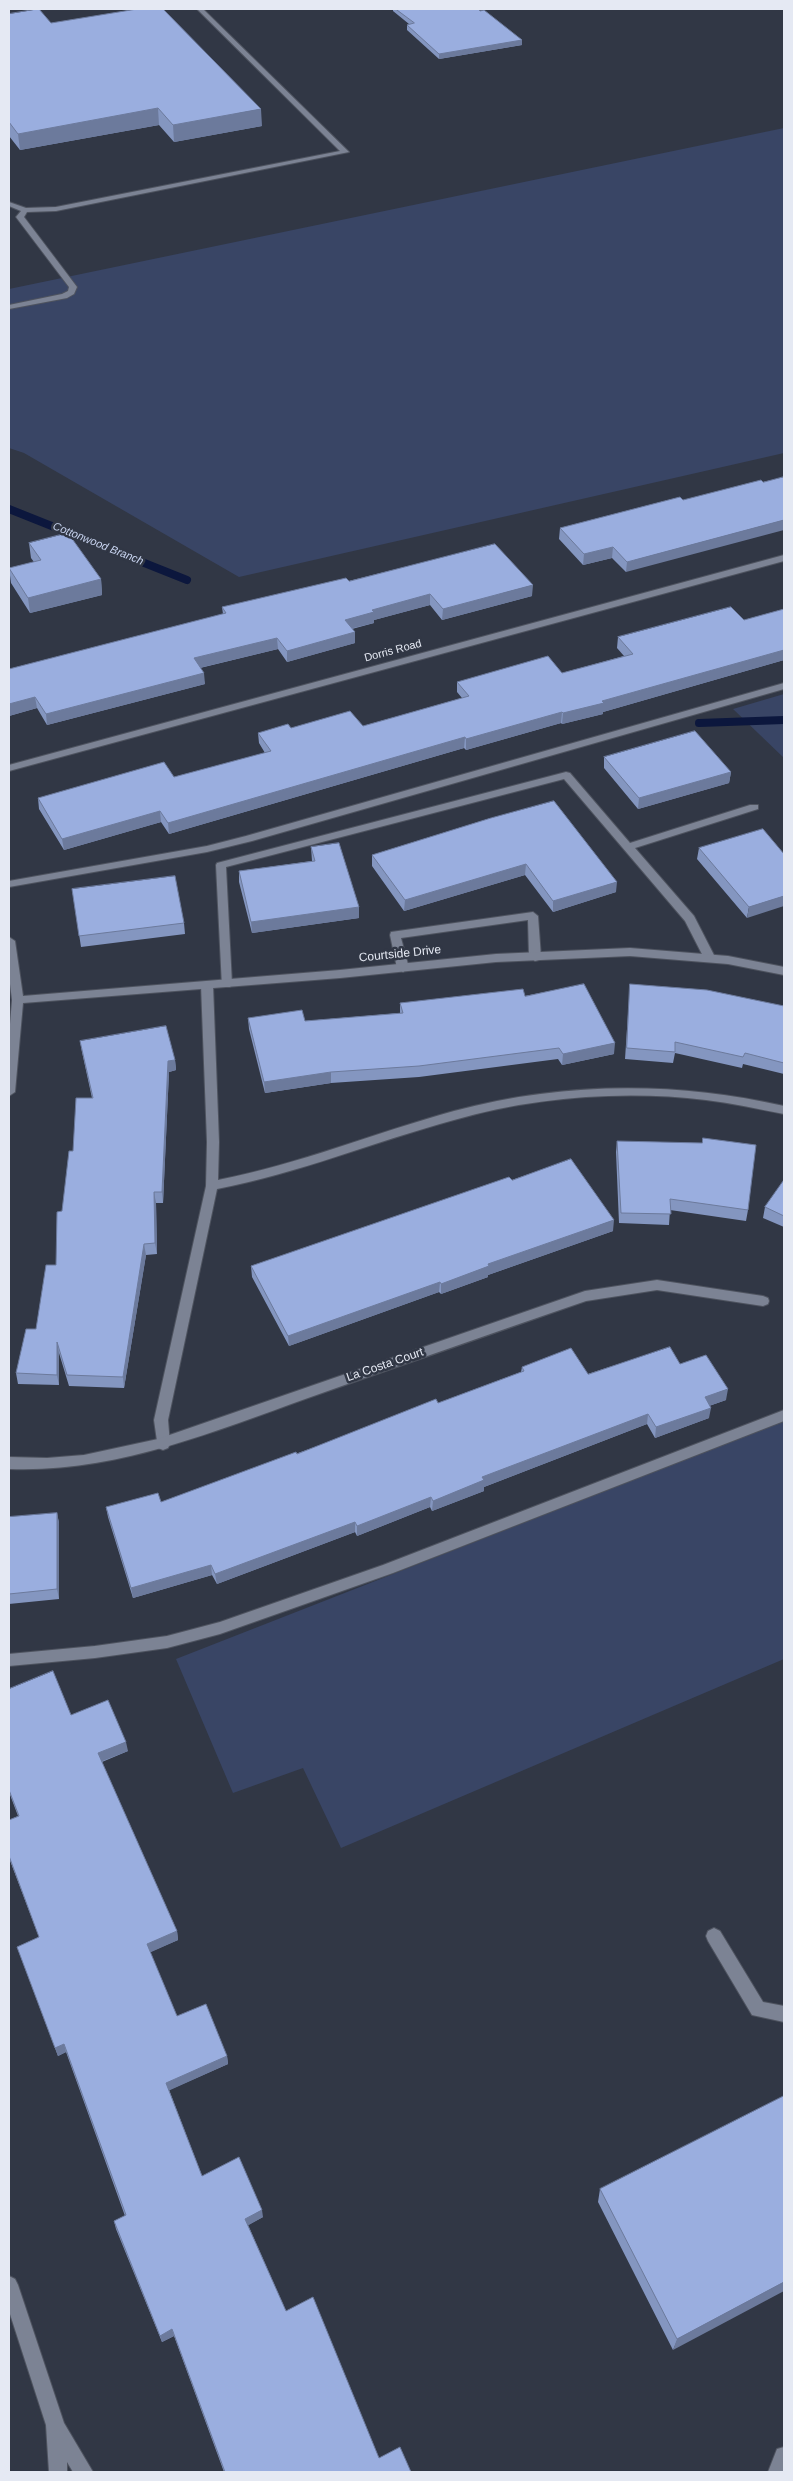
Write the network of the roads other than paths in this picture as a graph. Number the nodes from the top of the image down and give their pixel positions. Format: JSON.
{"nodes":[{"id":1,"x":200,"y":9,"type":"edge"},
{"id":2,"x":9,"y":204,"type":"edge"},
{"id":3,"x":25,"y":210,"type":"junction"},
{"id":4,"x":9,"y":307,"type":"edge"},
{"id":5,"x":784,"y":558,"type":"edge"},
{"id":6,"x":784,"y":686,"type":"edge"},
{"id":7,"x":9,"y":768,"type":"edge"},
{"id":8,"x":754,"y":808,"type":"dead end"},
{"id":9,"x":628,"y":847,"type":"junction"},
{"id":10,"x":9,"y":884,"type":"edge"},
{"id":11,"x":9,"y":941,"type":"edge"},
{"id":12,"x":536,"y":956,"type":"junction"},
{"id":13,"x":710,"y":958,"type":"junction"},
{"id":14,"x":403,"y":968,"type":"junction"},
{"id":15,"x":784,"y":971,"type":"edge"},
{"id":16,"x":226,"y":984,"type":"junction"},
{"id":17,"x":207,"y":985,"type":"junction"},
{"id":18,"x":18,"y":1000,"type":"junction"},
{"id":19,"x":9,"y":1092,"type":"edge"},
{"id":20,"x":784,"y":1110,"type":"edge"},
{"id":21,"x":212,"y":1186,"type":"junction"},
{"id":22,"x":763,"y":1301,"type":"dead end"},
{"id":23,"x":784,"y":1415,"type":"edge"},
{"id":24,"x":163,"y":1444,"type":"junction"},
{"id":25,"x":9,"y":1463,"type":"edge"},
{"id":26,"x":9,"y":1660,"type":"edge"},
{"id":27,"x":714,"y":1936,"type":"dead end"},
{"id":28,"x":784,"y":2014,"type":"edge"},
{"id":29,"x":9,"y":2285,"type":"edge"},
{"id":30,"x":54,"y":2425,"type":"junction"},
{"id":31,"x":784,"y":2456,"type":"edge"},
{"id":32,"x":58,"y":2472,"type":"edge"},
{"id":33,"x":84,"y":2472,"type":"edge"},
{"id":34,"x":778,"y":2472,"type":"edge"}],
"edges":[{"from":1,"to":3,"type":"street"},
{"from":2,"to":3,"type":"street"},
{"from":3,"to":4,"type":"street"},
{"from":5,"to":7,"type":"street","name":"Dorris Road"},
{"from":6,"to":10,"type":"street"},
{"from":8,"to":9,"type":"street"},
{"from":9,"to":13,"type":"street"},
{"from":9,"to":16,"type":"street"},
{"from":11,"to":18,"type":"street"},
{"from":12,"to":13,"type":"street","name":"Courtside Drive"},
{"from":12,"to":14,"type":"street","name":"Courtside Drive"},
{"from":12,"to":14,"type":"street"},
{"from":13,"to":15,"type":"street","name":"Courtside Drive"},
{"from":14,"to":16,"type":"street","name":"Courtside Drive"},
{"from":16,"to":17,"type":"street","name":"Courtside Drive"},
{"from":17,"to":18,"type":"street","name":"Courtside Drive"},
{"from":17,"to":21,"type":"street"},
{"from":18,"to":19,"type":"street"},
{"from":20,"to":21,"type":"street"},
{"from":21,"to":24,"type":"street"},
{"from":22,"to":24,"type":"street","name":"La Costa Court"},
{"from":23,"to":26,"type":"street"},
{"from":24,"to":25,"type":"street","name":"La Costa Court"},
{"from":27,"to":28,"type":"street"},
{"from":29,"to":30,"type":"street"},
{"from":30,"to":32,"type":"street"},
{"from":30,"to":33,"type":"street"},
{"from":31,"to":34,"type":"street"}]}
